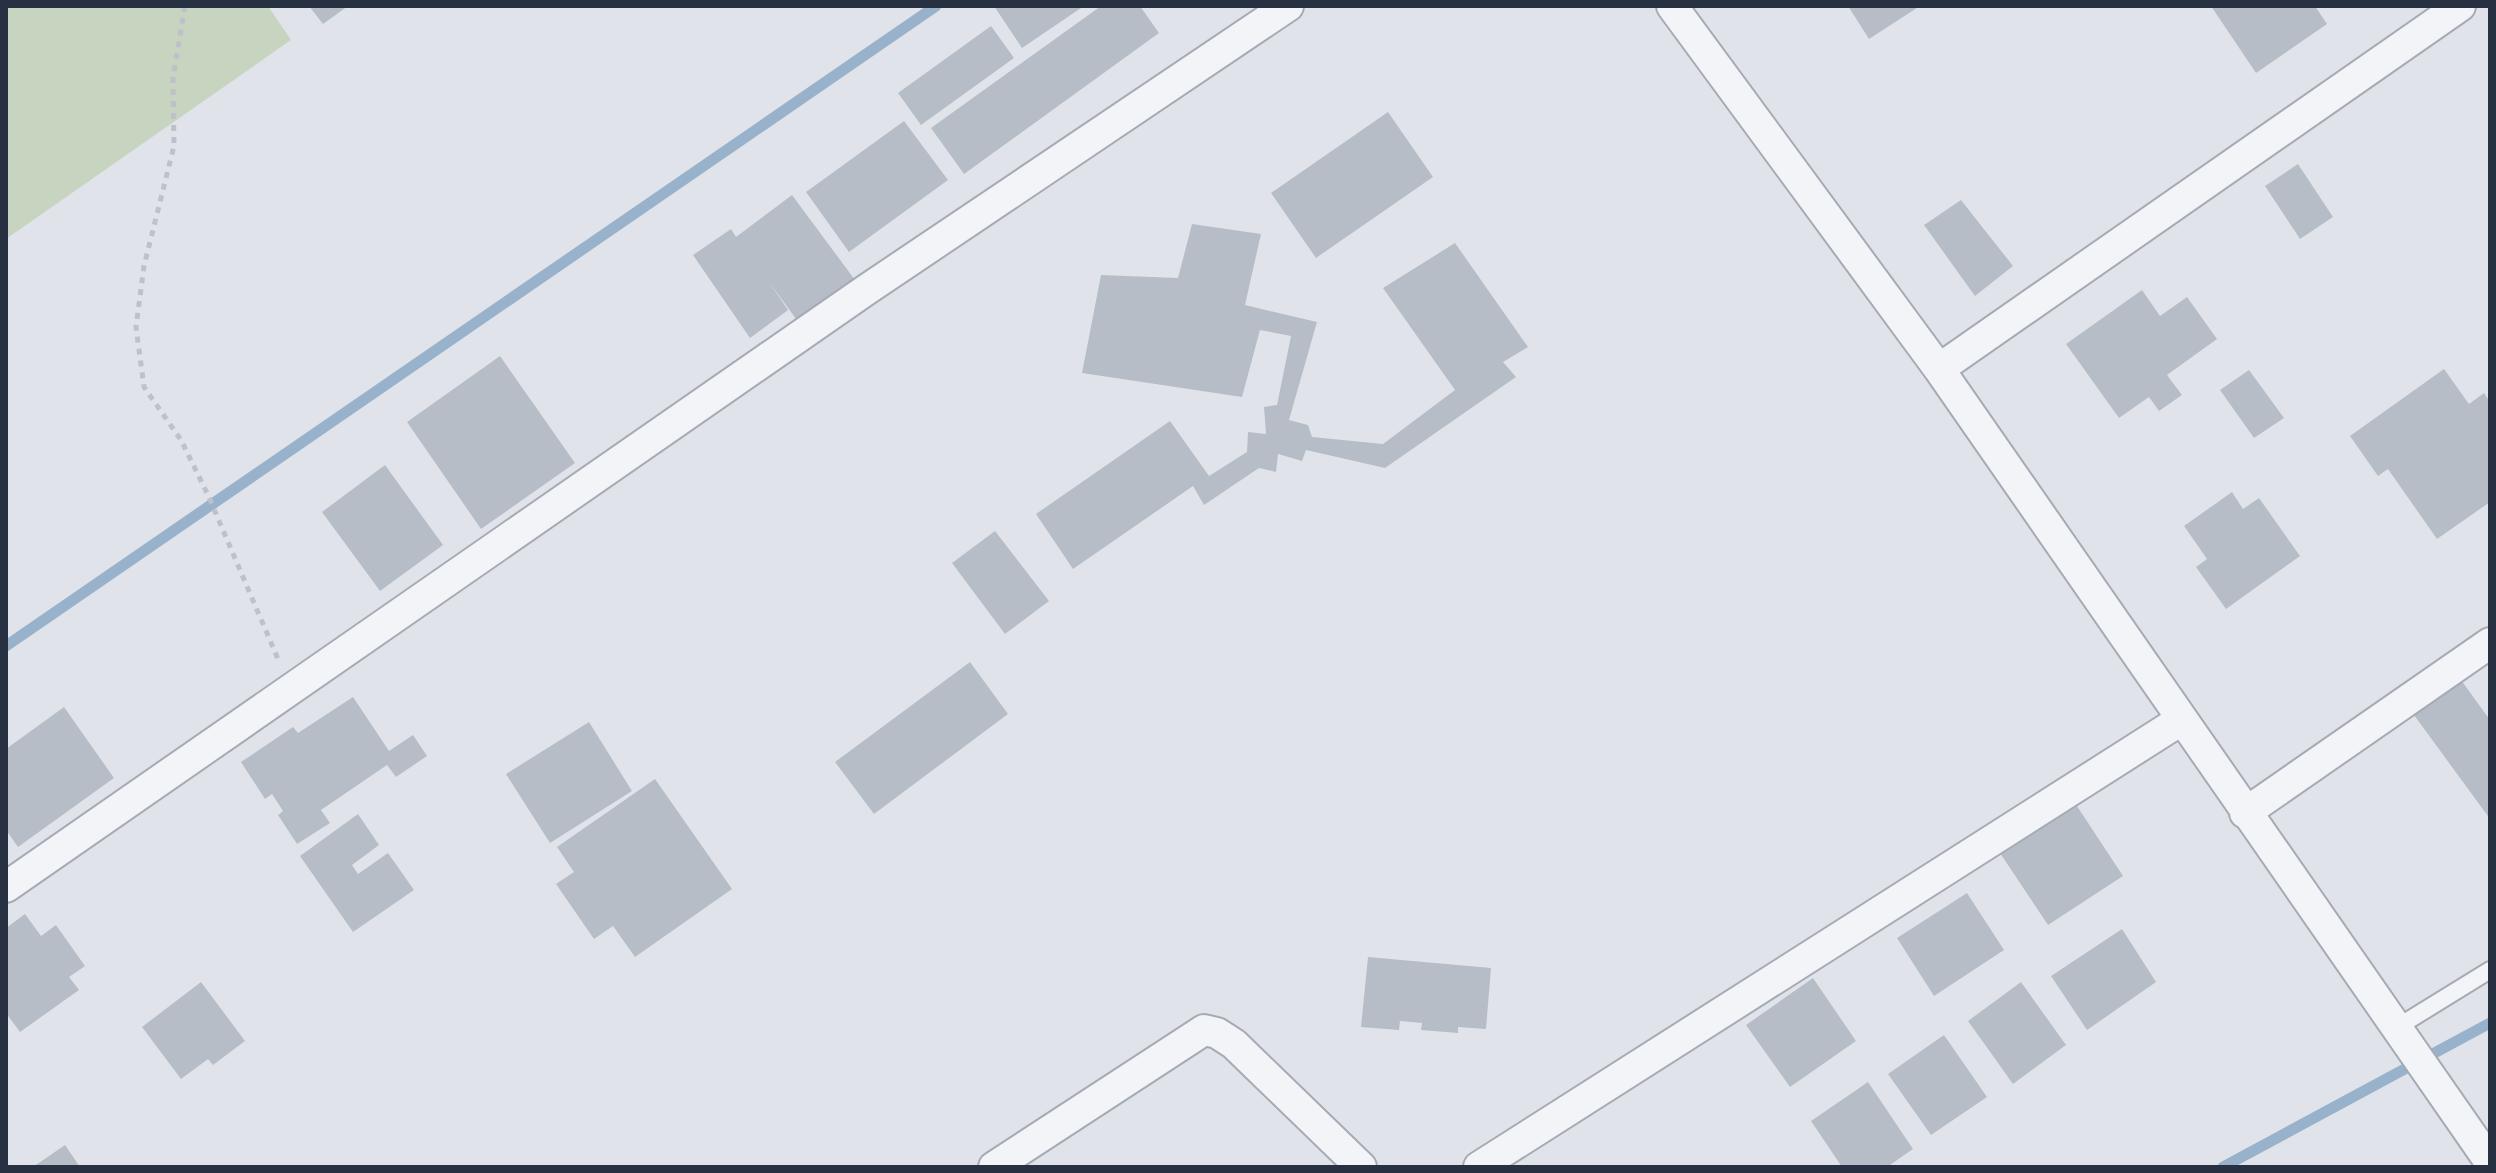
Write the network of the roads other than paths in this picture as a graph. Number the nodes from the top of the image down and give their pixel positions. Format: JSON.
{"nodes":[{"id":1,"x":1288,"y":6,"type":"edge"},
{"id":2,"x":1672,"y":6,"type":"edge"},
{"id":3,"x":2460,"y":6,"type":"edge"},
{"id":4,"x":1939,"y":369,"type":"junction"},
{"id":5,"x":2490,"y":643,"type":"edge"},
{"id":6,"x":2181,"y":720,"type":"junction"},
{"id":7,"x":2245,"y":813,"type":"junction"},
{"id":8,"x":6,"y":887,"type":"edge"},
{"id":9,"x":2490,"y":970,"type":"edge"},
{"id":10,"x":2396,"y":1028,"type":"junction"},
{"id":11,"x":2490,"y":1162,"type":"edge"},
{"id":12,"x":994,"y":1167,"type":"edge"},
{"id":13,"x":1361,"y":1167,"type":"edge"},
{"id":14,"x":1479,"y":1167,"type":"edge"}],
"edges":[{"from":1,"to":8,"type":"street"},
{"from":2,"to":4,"type":"street"},
{"from":3,"to":4,"type":"street"},
{"from":4,"to":6,"type":"street"},
{"from":5,"to":7,"type":"street"},
{"from":6,"to":7,"type":"street"},
{"from":6,"to":14,"type":"street"},
{"from":7,"to":10,"type":"street"},
{"from":9,"to":10,"type":"lane"},
{"from":10,"to":11,"type":"street"},
{"from":12,"to":13,"type":"street"}]}
